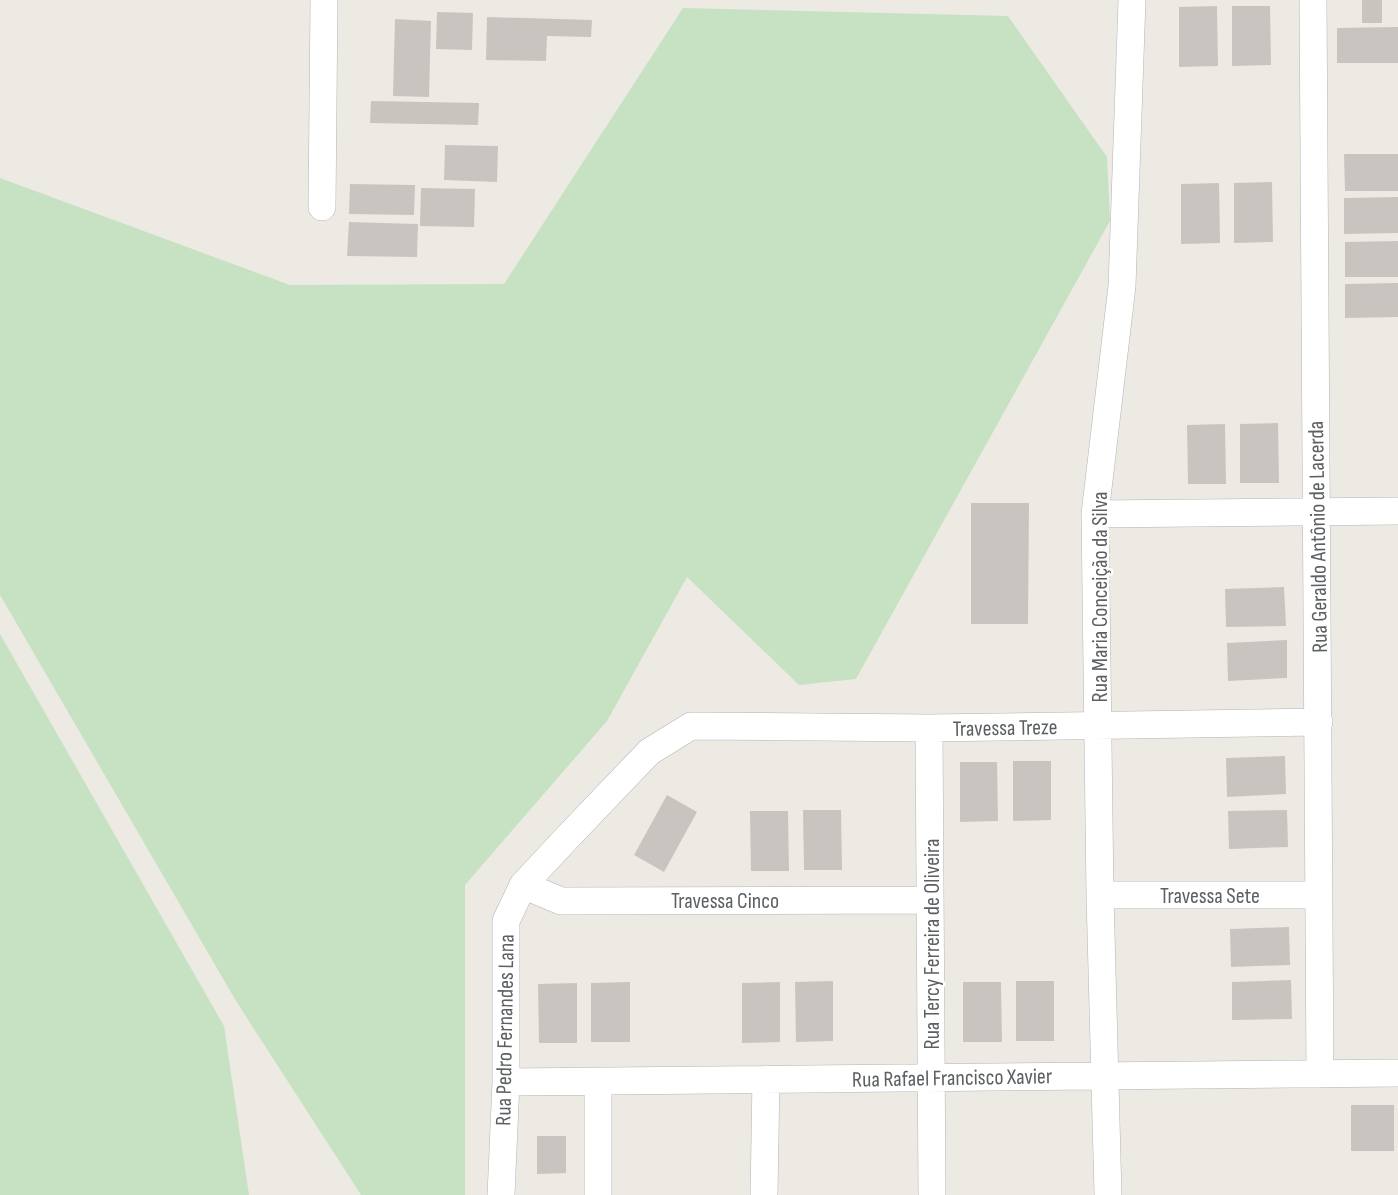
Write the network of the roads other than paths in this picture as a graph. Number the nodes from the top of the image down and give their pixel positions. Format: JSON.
{"nodes":[{"id":1,"x":324,"y":0,"type":"edge"},
{"id":2,"x":1132,"y":0,"type":"edge"},
{"id":3,"x":1313,"y":0,"type":"edge"},
{"id":4,"x":321,"y":207,"type":"dead end"},
{"id":5,"x":1317,"y":511,"type":"junction"},
{"id":6,"x":1398,"y":511,"type":"edge"},
{"id":7,"x":1095,"y":514,"type":"junction"},
{"id":8,"x":1319,"y":722,"type":"junction"},
{"id":9,"x":691,"y":726,"type":"joint"},
{"id":10,"x":1099,"y":726,"type":"junction"},
{"id":11,"x":929,"y":728,"type":"junction"},
{"id":12,"x":523,"y":885,"type":"junction"},
{"id":13,"x":1319,"y":895,"type":"junction"},
{"id":14,"x":1100,"y":896,"type":"junction"},
{"id":15,"x":930,"y":900,"type":"junction"},
{"id":16,"x":1398,"y":1073,"type":"edge"},
{"id":17,"x":1320,"y":1074,"type":"junction"},
{"id":18,"x":1106,"y":1075,"type":"junction"},
{"id":19,"x":932,"y":1076,"type":"junction"},
{"id":20,"x":766,"y":1079,"type":"junction"},
{"id":21,"x":506,"y":1082,"type":"junction"},
{"id":22,"x":598,"y":1083,"type":"junction"},
{"id":23,"x":501,"y":1195,"type":"edge"},
{"id":24,"x":598,"y":1195,"type":"edge"},
{"id":25,"x":764,"y":1195,"type":"edge"},
{"id":26,"x":932,"y":1195,"type":"edge"},
{"id":27,"x":1108,"y":1195,"type":"edge"}],
"edges":[{"from":1,"to":4,"type":"street"},
{"from":2,"to":7,"type":"street","name":"Rua Maria Conceição da Silva"},
{"from":3,"to":5,"type":"street","name":"Rua Geraldo Antônio de Lacerda"},
{"from":5,"to":6,"type":"street"},
{"from":5,"to":7,"type":"street"},
{"from":5,"to":8,"type":"street","name":"Rua Geraldo Antônio de Lacerda"},
{"from":7,"to":10,"type":"street","name":"Rua Maria Conceição da Silva"},
{"from":8,"to":10,"type":"street","name":"Travessa Treze"},
{"from":8,"to":13,"type":"street","name":"Rua Geraldo Antônio de Lacerda"},
{"from":9,"to":11,"type":"street","name":"Travessa Treze"},
{"from":9,"to":12,"type":"street","name":"Rua Pedro Fernandes Lana"},
{"from":10,"to":11,"type":"street","name":"Travessa Treze"},
{"from":10,"to":14,"type":"street","name":"Rua Maria Conceição da Silva"},
{"from":11,"to":15,"type":"street","name":"Rua Tercy Ferreira de Oliveira"},
{"from":12,"to":15,"type":"street","name":"Travessa Cinco"},
{"from":12,"to":21,"type":"street","name":"Rua Pedro Fernandes Lana"},
{"from":13,"to":14,"type":"street","name":"Travessa Sete"},
{"from":13,"to":17,"type":"street","name":"Rua Geraldo Antônio de Lacerda"},
{"from":14,"to":18,"type":"street","name":"Rua Maria Conceição da Silva"},
{"from":15,"to":19,"type":"street","name":"Rua Tercy Ferreira de Oliveira"},
{"from":16,"to":17,"type":"street","name":"Rua Rafael Francisco Xavier"},
{"from":17,"to":18,"type":"street","name":"Rua Rafael Francisco Xavier"},
{"from":18,"to":19,"type":"street","name":"Rua Rafael Francisco Xavier"},
{"from":18,"to":27,"type":"street","name":"Rua Maria Conceição da Silva"},
{"from":19,"to":20,"type":"street","name":"Rua Rafael Francisco Xavier"},
{"from":19,"to":26,"type":"street","name":"Rua Tercy Ferreira de Oliveira"},
{"from":20,"to":22,"type":"street","name":"Rua Rafael Francisco Xavier"},
{"from":20,"to":25,"type":"street"},
{"from":21,"to":22,"type":"street","name":"Rua Rafael Francisco Xavier"},
{"from":21,"to":23,"type":"street","name":"Rua Pedro Fernandes Lana"},
{"from":22,"to":24,"type":"street"}]}
